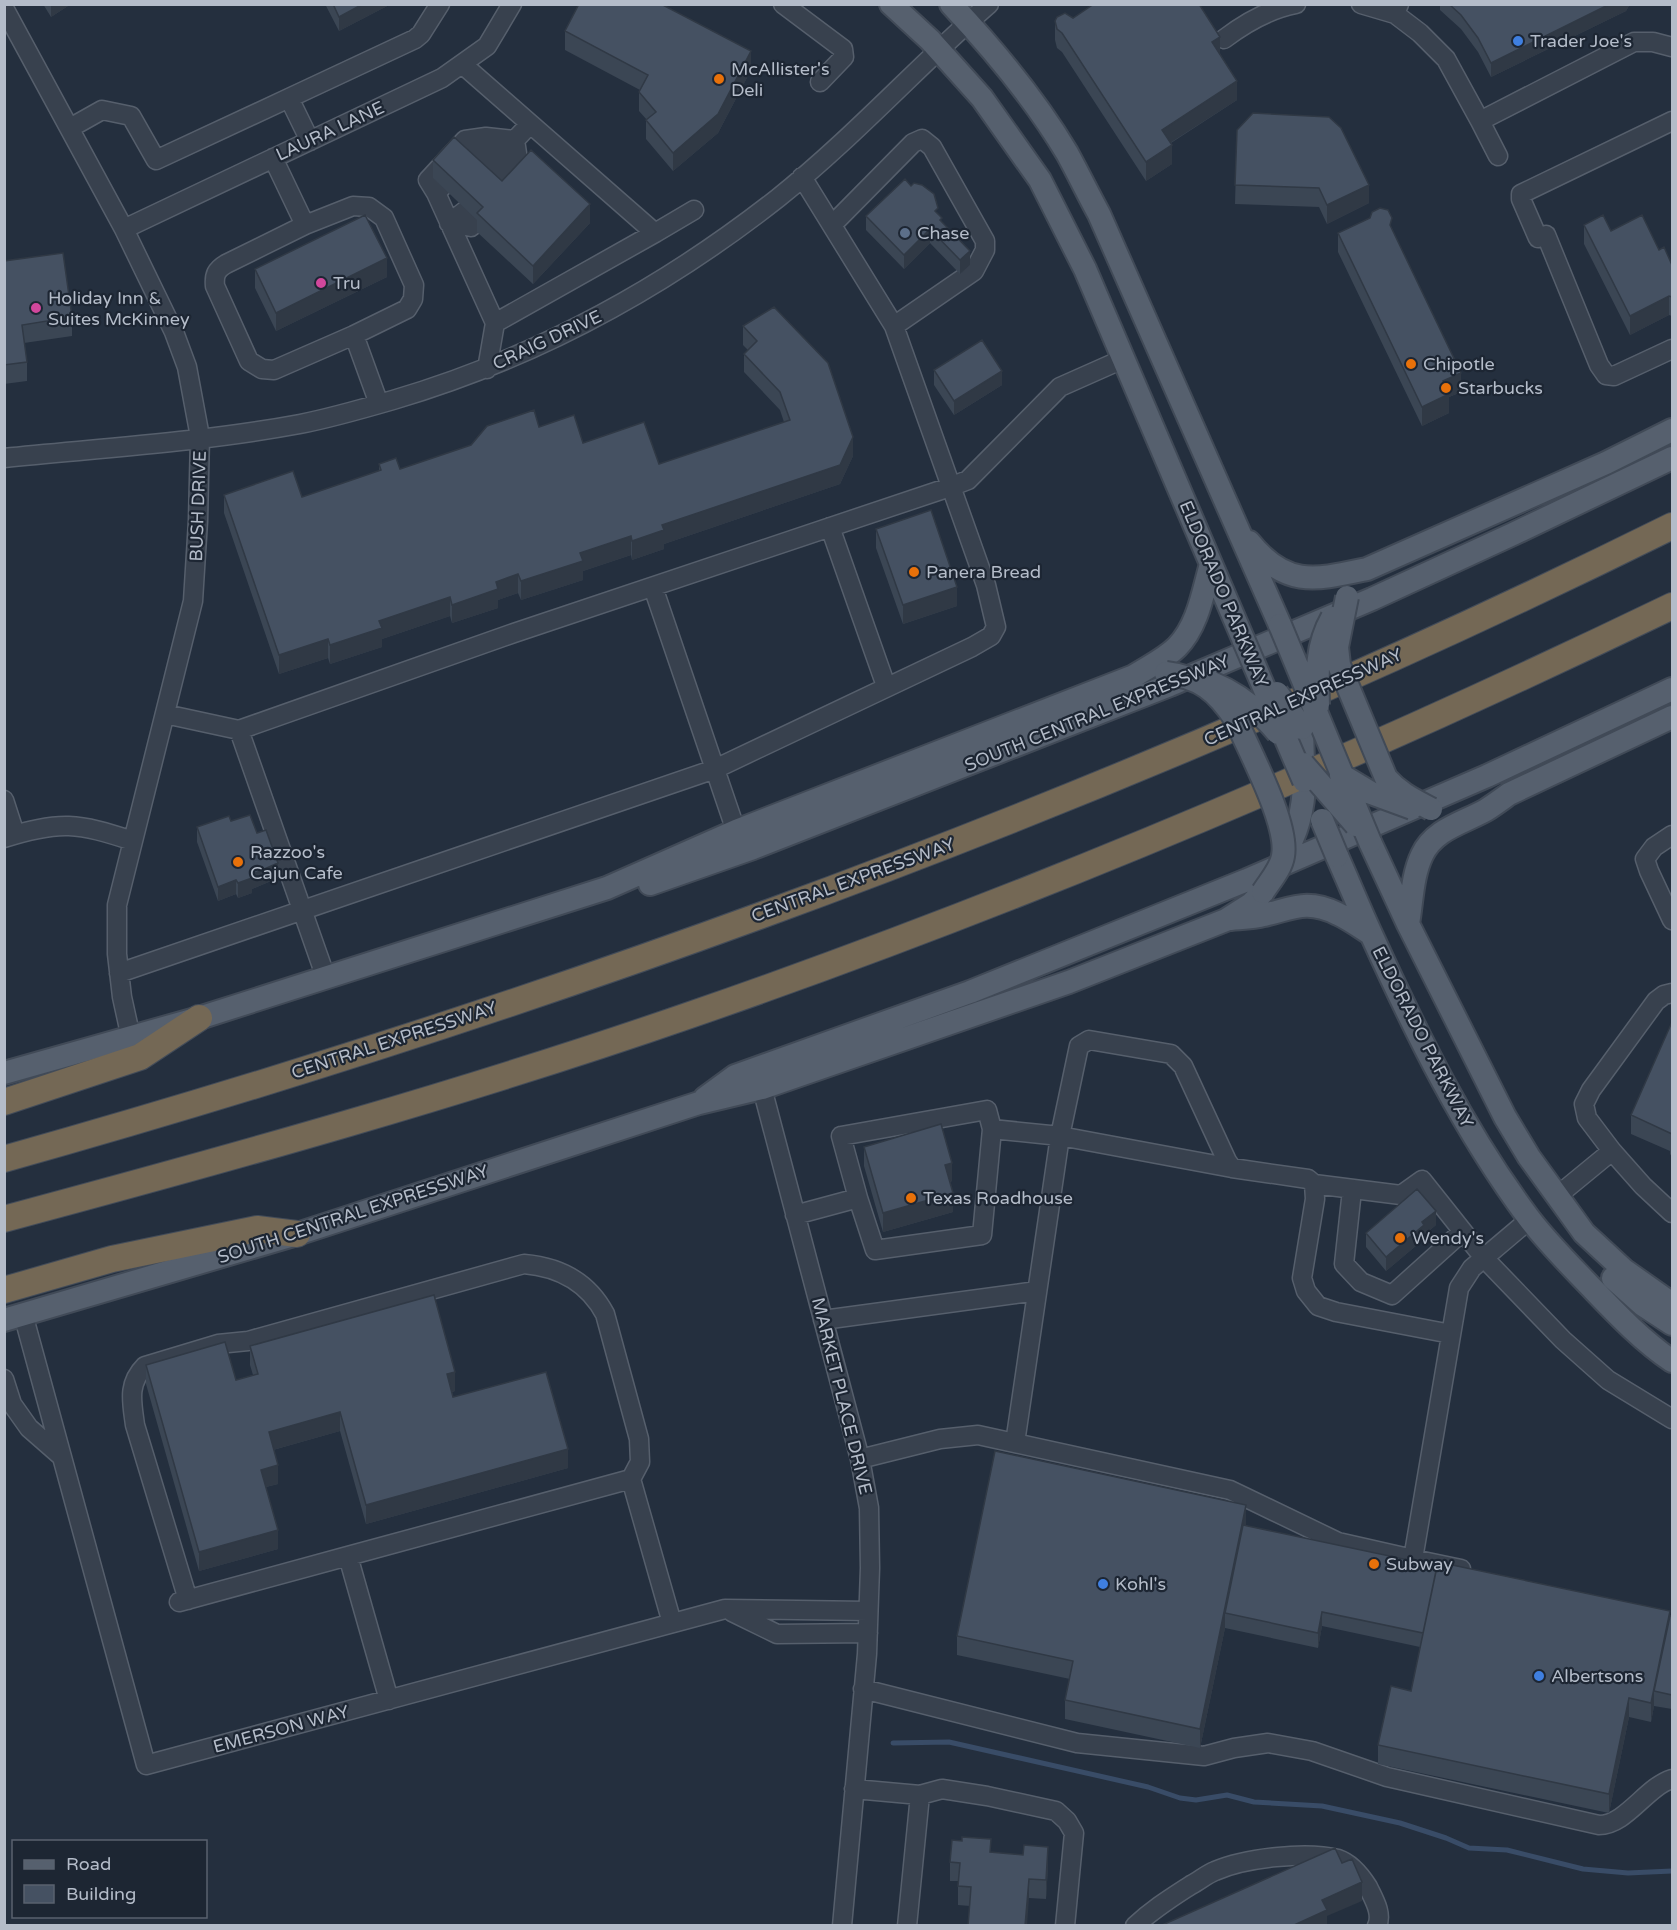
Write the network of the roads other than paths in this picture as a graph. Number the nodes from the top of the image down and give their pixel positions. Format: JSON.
{"nodes":[{"id":1,"x":440,"y":4,"type":"edge"},
{"id":2,"x":512,"y":4,"type":"edge"},
{"id":3,"x":783,"y":4,"type":"edge"},
{"id":4,"x":891,"y":4,"type":"edge"},
{"id":5,"x":951,"y":4,"type":"edge"},
{"id":6,"x":989,"y":4,"type":"edge"},
{"id":7,"x":1296,"y":4,"type":"edge"},
{"id":8,"x":1361,"y":4,"type":"edge"},
{"id":9,"x":4,"y":8,"type":"edge"},
{"id":10,"x":1397,"y":9,"type":"edge"},
{"id":11,"x":968,"y":23,"type":"junction"},
{"id":12,"x":1224,"y":39,"type":"dead end"},
{"id":13,"x":1672,"y":47,"type":"edge"},
{"id":14,"x":939,"y":50,"type":"junction"},
{"id":15,"x":462,"y":64,"type":"junction"},
{"id":16,"x":820,"y":82,"type":"dead end"},
{"id":17,"x":289,"y":98,"type":"junction"},
{"id":18,"x":1480,"y":121,"type":"junction"},
{"id":19,"x":1672,"y":121,"type":"edge"},
{"id":20,"x":530,"y":124,"type":"junction"},
{"id":21,"x":70,"y":128,"type":"junction"},
{"id":22,"x":486,"y":137,"type":"junction"},
{"id":23,"x":515,"y":140,"type":"junction"},
{"id":24,"x":310,"y":141,"type":"junction"},
{"id":25,"x":1498,"y":156,"type":"dead end"},
{"id":26,"x":273,"y":158,"type":"junction"},
{"id":27,"x":802,"y":177,"type":"junction"},
{"id":28,"x":481,"y":181,"type":"junction"},
{"id":29,"x":457,"y":203,"type":"junction"},
{"id":30,"x":694,"y":210,"type":"dead end"},
{"id":31,"x":449,"y":223,"type":"junction"},
{"id":32,"x":305,"y":225,"type":"junction"},
{"id":33,"x":832,"y":225,"type":"junction"},
{"id":34,"x":124,"y":229,"type":"junction"},
{"id":35,"x":655,"y":233,"type":"junction"},
{"id":36,"x":495,"y":323,"type":"junction"},
{"id":37,"x":894,"y":326,"type":"junction"},
{"id":38,"x":354,"y":335,"type":"junction"},
{"id":39,"x":1672,"y":349,"type":"edge"},
{"id":40,"x":1123,"y":359,"type":"junction"},
{"id":41,"x":488,"y":369,"type":"junction"},
{"id":42,"x":379,"y":404,"type":"junction"},
{"id":43,"x":1672,"y":429,"type":"edge"},
{"id":44,"x":200,"y":437,"type":"junction"},
{"id":45,"x":4,"y":458,"type":"edge"},
{"id":46,"x":1672,"y":458,"type":"edge"},
{"id":47,"x":950,"y":487,"type":"junction"},
{"id":48,"x":1236,"y":524,"type":"junction"},
{"id":49,"x":1672,"y":526,"type":"edge"},
{"id":50,"x":830,"y":527,"type":"junction"},
{"id":51,"x":1211,"y":564,"type":"junction"},
{"id":52,"x":1367,"y":569,"type":"junction"},
{"id":53,"x":653,"y":587,"type":"junction"},
{"id":54,"x":1347,"y":597,"type":"junction"},
{"id":55,"x":1672,"y":606,"type":"edge"},
{"id":56,"x":1244,"y":640,"type":"junction"},
{"id":57,"x":1134,"y":676,"type":"junction"},
{"id":58,"x":1193,"y":678,"type":"junction"},
{"id":59,"x":886,"y":686,"type":"junction"},
{"id":60,"x":1672,"y":688,"type":"edge"},
{"id":61,"x":165,"y":714,"type":"junction"},
{"id":62,"x":1672,"y":717,"type":"edge"},
{"id":63,"x":1310,"y":724,"type":"junction"},
{"id":64,"x":239,"y":730,"type":"junction"},
{"id":65,"x":1308,"y":766,"type":"junction"},
{"id":66,"x":715,"y":769,"type":"junction"},
{"id":67,"x":1343,"y":777,"type":"junction"},
{"id":68,"x":1509,"y":794,"type":"junction"},
{"id":69,"x":4,"y":800,"type":"edge"},
{"id":70,"x":1438,"y":810,"type":"junction"},
{"id":71,"x":736,"y":831,"type":"junction"},
{"id":72,"x":1672,"y":835,"type":"edge"},
{"id":73,"x":10,"y":836,"type":"edge"},
{"id":74,"x":133,"y":841,"type":"junction"},
{"id":75,"x":1370,"y":842,"type":"junction"},
{"id":76,"x":1283,"y":857,"type":"junction"},
{"id":77,"x":607,"y":888,"type":"junction"},
{"id":78,"x":303,"y":909,"type":"junction"},
{"id":79,"x":1226,"y":920,"type":"junction"},
{"id":80,"x":1672,"y":920,"type":"edge"},
{"id":81,"x":1408,"y":924,"type":"junction"},
{"id":82,"x":1371,"y":934,"type":"junction"},
{"id":83,"x":119,"y":973,"type":"junction"},
{"id":84,"x":326,"y":978,"type":"junction"},
{"id":85,"x":1672,"y":993,"type":"edge"},
{"id":86,"x":199,"y":1018,"type":"junction"},
{"id":87,"x":131,"y":1038,"type":"junction"},
{"id":88,"x":4,"y":1072,"type":"edge"},
{"id":89,"x":762,"y":1088,"type":"junction"},
{"id":90,"x":1448,"y":1090,"type":"junction"},
{"id":91,"x":4,"y":1102,"type":"edge"},
{"id":92,"x":699,"y":1102,"type":"junction"},
{"id":93,"x":992,"y":1130,"type":"junction"},
{"id":94,"x":1060,"y":1136,"type":"junction"},
{"id":95,"x":1612,"y":1151,"type":"junction"},
{"id":96,"x":4,"y":1159,"type":"edge"},
{"id":97,"x":1232,"y":1167,"type":"junction"},
{"id":98,"x":1314,"y":1184,"type":"junction"},
{"id":99,"x":1352,"y":1190,"type":"junction"},
{"id":100,"x":1556,"y":1197,"type":"junction"},
{"id":101,"x":858,"y":1198,"type":"junction"},
{"id":102,"x":1672,"y":1213,"type":"edge"},
{"id":103,"x":795,"y":1215,"type":"junction"},
{"id":104,"x":1530,"y":1218,"type":"junction"},
{"id":105,"x":4,"y":1219,"type":"edge"},
{"id":106,"x":1462,"y":1232,"type":"junction"},
{"id":107,"x":297,"y":1234,"type":"junction"},
{"id":108,"x":1484,"y":1258,"type":"junction"},
{"id":109,"x":4,"y":1290,"type":"edge"},
{"id":110,"x":1037,"y":1292,"type":"junction"},
{"id":111,"x":1672,"y":1304,"type":"edge"},
{"id":112,"x":14,"y":1317,"type":"edge"},
{"id":113,"x":823,"y":1320,"type":"junction"},
{"id":114,"x":1672,"y":1323,"type":"edge"},
{"id":115,"x":1451,"y":1334,"type":"junction"},
{"id":116,"x":1672,"y":1361,"type":"edge"},
{"id":117,"x":4,"y":1379,"type":"edge"},
{"id":118,"x":1672,"y":1419,"type":"edge"},
{"id":119,"x":1015,"y":1443,"type":"junction"},
{"id":120,"x":62,"y":1457,"type":"junction"},
{"id":121,"x":860,"y":1459,"type":"junction"},
{"id":122,"x":631,"y":1479,"type":"junction"},
{"id":123,"x":348,"y":1556,"type":"junction"},
{"id":124,"x":1413,"y":1559,"type":"junction"},
{"id":125,"x":1479,"y":1572,"type":"edge"},
{"id":126,"x":725,"y":1609,"type":"junction"},
{"id":127,"x":868,"y":1611,"type":"junction"},
{"id":128,"x":672,"y":1623,"type":"junction"},
{"id":129,"x":868,"y":1633,"type":"junction"},
{"id":130,"x":863,"y":1689,"type":"junction"},
{"id":131,"x":389,"y":1700,"type":"junction"},
{"id":132,"x":1672,"y":1779,"type":"edge"},
{"id":133,"x":854,"y":1789,"type":"junction"},
{"id":134,"x":920,"y":1795,"type":"junction"},
{"id":135,"x":842,"y":1926,"type":"edge"},
{"id":136,"x":907,"y":1926,"type":"edge"},
{"id":137,"x":1065,"y":1926,"type":"edge"},
{"id":138,"x":1135,"y":1926,"type":"edge"},
{"id":139,"x":1377,"y":1926,"type":"edge"}],
"edges":[{"from":1,"to":17,"type":"street"},
{"from":2,"to":15,"type":"street","name":"LAURA LANE"},
{"from":3,"to":16,"type":"street"},
{"from":4,"to":14,"type":"main road","name":"ELDORADO PARKWAY"},
{"from":5,"to":11,"type":"main road","name":"ELDORADO PARKWAY"},
{"from":6,"to":11,"type":"street","name":"CRAIG DRIVE"},
{"from":7,"to":12,"type":"street"},
{"from":8,"to":10,"type":"street"},
{"from":9,"to":21,"type":"street","name":"BUSH DRIVE"},
{"from":10,"to":18,"type":"street"},
{"from":11,"to":14,"type":"street","name":"CRAIG DRIVE"},
{"from":11,"to":48,"type":"main road","name":"ELDORADO PARKWAY"},
{"from":13,"to":18,"type":"street"},
{"from":14,"to":27,"type":"street","name":"CRAIG DRIVE"},
{"from":14,"to":40,"type":"main road","name":"ELDORADO PARKWAY"},
{"from":15,"to":20,"type":"street"},
{"from":15,"to":24,"type":"street","name":"LAURA LANE"},
{"from":17,"to":21,"type":"street"},
{"from":17,"to":24,"type":"street"},
{"from":18,"to":25,"type":"street"},
{"from":19,"to":39,"type":"street"},
{"from":20,"to":23,"type":"street"},
{"from":20,"to":35,"type":"street"},
{"from":21,"to":34,"type":"street","name":"BUSH DRIVE"},
{"from":22,"to":23,"type":"street"},
{"from":22,"to":28,"type":"street"},
{"from":22,"to":29,"type":"street"},
{"from":23,"to":28,"type":"street"},
{"from":23,"to":28,"type":"street"},
{"from":24,"to":26,"type":"street","name":"LAURA LANE"},
{"from":26,"to":32,"type":"street"},
{"from":26,"to":34,"type":"street","name":"LAURA LANE"},
{"from":27,"to":33,"type":"street"},
{"from":27,"to":41,"type":"street","name":"CRAIG DRIVE"},
{"from":29,"to":31,"type":"street"},
{"from":29,"to":31,"type":"street"},
{"from":30,"to":35,"type":"street"},
{"from":31,"to":36,"type":"street"},
{"from":32,"to":38,"type":"street"},
{"from":32,"to":38,"type":"street"},
{"from":33,"to":37,"type":"street"},
{"from":33,"to":37,"type":"street"},
{"from":34,"to":44,"type":"street","name":"BUSH DRIVE"},
{"from":35,"to":36,"type":"street"},
{"from":36,"to":41,"type":"street"},
{"from":37,"to":47,"type":"street"},
{"from":38,"to":42,"type":"street"},
{"from":40,"to":47,"type":"street"},
{"from":40,"to":51,"type":"main road","name":"ELDORADO PARKWAY"},
{"from":41,"to":42,"type":"street","name":"CRAIG DRIVE"},
{"from":42,"to":44,"type":"street","name":"CRAIG DRIVE"},
{"from":43,"to":52,"type":"main road"},
{"from":44,"to":45,"type":"street","name":"CRAIG DRIVE"},
{"from":44,"to":61,"type":"street","name":"BUSH DRIVE"},
{"from":46,"to":77,"type":"main road","name":"SOUTH CENTRAL EXPRESSWAY"},
{"from":47,"to":50,"type":"street"},
{"from":47,"to":59,"type":"street"},
{"from":48,"to":52,"type":"main road"},
{"from":48,"to":63,"type":"main road","name":"ELDORADO PARKWAY","bridge":true},
{"from":49,"to":96,"type":"highway","name":"CENTRAL EXPRESSWAY"},
{"from":50,"to":53,"type":"street"},
{"from":50,"to":59,"type":"street"},
{"from":51,"to":56,"type":"main road","name":"ELDORADO PARKWAY"},
{"from":51,"to":57,"type":"main road"},
{"from":52,"to":54,"type":"main road"},
{"from":53,"to":64,"type":"street"},
{"from":53,"to":66,"type":"street"},
{"from":54,"to":63,"type":"main road","bridge":true},
{"from":54,"to":70,"type":"main road","bridge":true},
{"from":55,"to":105,"type":"highway"},
{"from":56,"to":63,"type":"main road","bridge":true},
{"from":56,"to":65,"type":"main road","name":"ELDORADO PARKWAY","bridge":true},
{"from":57,"to":58,"type":"main road","bridge":true},
{"from":57,"to":71,"type":"main road","name":"SOUTH CENTRAL EXPRESSWAY"},
{"from":58,"to":65,"type":"main road","bridge":true},
{"from":58,"to":76,"type":"main road","bridge":true},
{"from":59,"to":66,"type":"street"},
{"from":60,"to":92,"type":"main road","name":"SOUTH CENTRAL EXPRESSWAY"},
{"from":61,"to":64,"type":"street"},
{"from":61,"to":74,"type":"street","name":"BUSH DRIVE"},
{"from":62,"to":68,"type":"main road"},
{"from":63,"to":65,"type":"main road"},
{"from":63,"to":67,"type":"main road","name":"ELDORADO PARKWAY","bridge":true},
{"from":64,"to":78,"type":"street"},
{"from":65,"to":67,"type":"main road"},
{"from":65,"to":75,"type":"main road","bridge":true},
{"from":65,"to":76,"type":"main road"},
{"from":65,"to":82,"type":"main road","name":"ELDORADO PARKWAY","bridge":true},
{"from":66,"to":71,"type":"street"},
{"from":66,"to":78,"type":"street"},
{"from":67,"to":70,"type":"main road","bridge":true},
{"from":67,"to":75,"type":"main road","name":"ELDORADO PARKWAY","bridge":true},
{"from":68,"to":70,"type":"main road"},
{"from":68,"to":81,"type":"main road"},
{"from":69,"to":73,"type":"street"},
{"from":71,"to":77,"type":"main road","name":"SOUTH CENTRAL EXPRESSWAY"},
{"from":72,"to":80,"type":"street"},
{"from":73,"to":74,"type":"street"},
{"from":74,"to":83,"type":"street","name":"BUSH DRIVE"},
{"from":75,"to":81,"type":"main road","name":"ELDORADO PARKWAY"},
{"from":76,"to":79,"type":"main road","bridge":true},
{"from":77,"to":84,"type":"main road","name":"SOUTH CENTRAL EXPRESSWAY"},
{"from":78,"to":83,"type":"street"},
{"from":78,"to":84,"type":"street"},
{"from":79,"to":82,"type":"main road"},
{"from":79,"to":89,"type":"main road","name":"SOUTH CENTRAL EXPRESSWAY"},
{"from":81,"to":100,"type":"main road","name":"ELDORADO PARKWAY"},
{"from":82,"to":90,"type":"main road","name":"ELDORADO PARKWAY"},
{"from":83,"to":87,"type":"street","name":"BUSH DRIVE"},
{"from":84,"to":86,"type":"main road","name":"SOUTH CENTRAL EXPRESSWAY"},
{"from":85,"to":95,"type":"street"},
{"from":86,"to":87,"type":"main road","name":"SOUTH CENTRAL EXPRESSWAY"},
{"from":86,"to":91,"type":"highway"},
{"from":87,"to":88,"type":"main road","name":"SOUTH CENTRAL EXPRESSWAY"},
{"from":89,"to":92,"type":"main road","name":"SOUTH CENTRAL EXPRESSWAY"},
{"from":89,"to":103,"type":"street","name":"MARKET PLACE DRIVE"},
{"from":90,"to":100,"type":"main road"},
{"from":90,"to":104,"type":"main road","name":"ELDORADO PARKWAY"},
{"from":92,"to":107,"type":"main road","name":"SOUTH CENTRAL EXPRESSWAY"},
{"from":93,"to":94,"type":"street"},
{"from":93,"to":101,"type":"street"},
{"from":93,"to":101,"type":"street"},
{"from":94,"to":97,"type":"street"},
{"from":94,"to":97,"type":"street"},
{"from":94,"to":110,"type":"street"},
{"from":95,"to":100,"type":"street"},
{"from":95,"to":102,"type":"street"},
{"from":97,"to":98,"type":"street"},
{"from":98,"to":99,"type":"street"},
{"from":98,"to":115,"type":"street"},
{"from":99,"to":106,"type":"street"},
{"from":99,"to":106,"type":"street"},
{"from":100,"to":111,"type":"main road","name":"ELDORADO PARKWAY"},
{"from":101,"to":103,"type":"street"},
{"from":103,"to":113,"type":"street","name":"MARKET PLACE DRIVE"},
{"from":104,"to":108,"type":"street"},
{"from":104,"to":114,"type":"main road"},
{"from":104,"to":116,"type":"main road","name":"ELDORADO PARKWAY"},
{"from":106,"to":108,"type":"street"},
{"from":107,"to":109,"type":"highway"},
{"from":107,"to":112,"type":"main road","name":"SOUTH CENTRAL EXPRESSWAY"},
{"from":108,"to":115,"type":"street"},
{"from":108,"to":118,"type":"street"},
{"from":110,"to":113,"type":"street"},
{"from":110,"to":119,"type":"street"},
{"from":112,"to":120,"type":"street","name":"EMERSON WAY"},
{"from":113,"to":121,"type":"street","name":"MARKET PLACE DRIVE"},
{"from":115,"to":124,"type":"street"},
{"from":117,"to":120,"type":"street"},
{"from":119,"to":121,"type":"street"},
{"from":119,"to":124,"type":"street"},
{"from":120,"to":131,"type":"street","name":"EMERSON WAY"},
{"from":121,"to":127,"type":"street","name":"MARKET PLACE DRIVE"},
{"from":122,"to":123,"type":"street"},
{"from":122,"to":123,"type":"street"},
{"from":122,"to":128,"type":"street"},
{"from":123,"to":131,"type":"street"},
{"from":124,"to":125,"type":"street"},
{"from":126,"to":127,"type":"street","name":"EMERSON WAY"},
{"from":126,"to":128,"type":"street","name":"EMERSON WAY"},
{"from":126,"to":129,"type":"street"},
{"from":127,"to":129,"type":"street","name":"MARKET PLACE DRIVE"},
{"from":128,"to":131,"type":"street","name":"EMERSON WAY"},
{"from":129,"to":130,"type":"street","name":"MARKET PLACE DRIVE"},
{"from":130,"to":132,"type":"street"},
{"from":130,"to":133,"type":"street","name":"MARKET PLACE DRIVE"},
{"from":133,"to":134,"type":"street"},
{"from":133,"to":135,"type":"street","name":"MARKET PLACE DRIVE"},
{"from":134,"to":136,"type":"street"},
{"from":134,"to":137,"type":"street"},
{"from":138,"to":139,"type":"street"}]}
